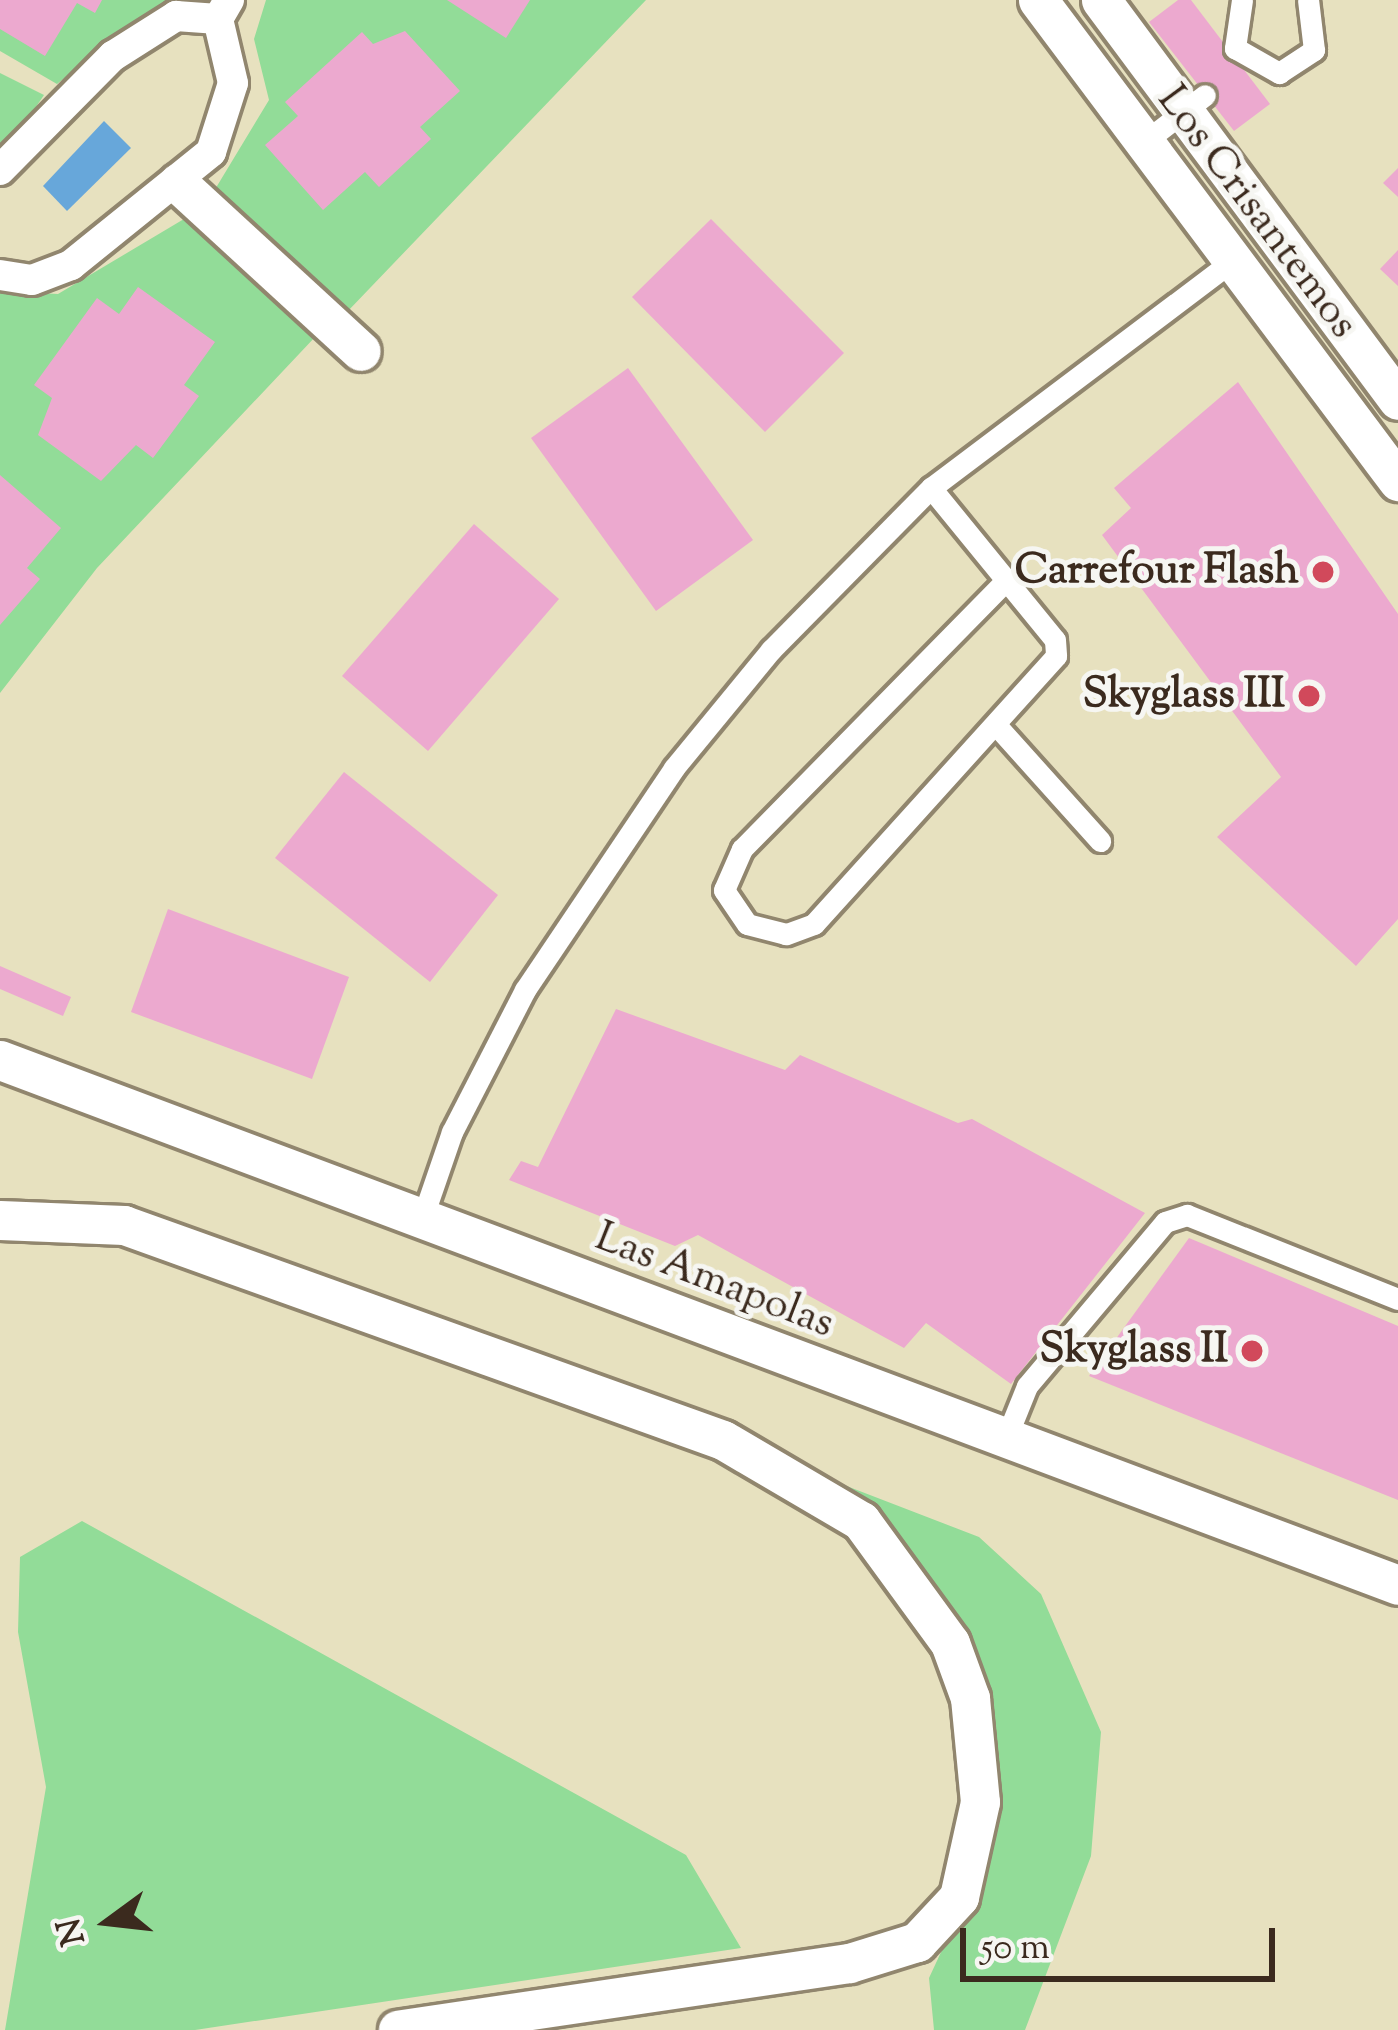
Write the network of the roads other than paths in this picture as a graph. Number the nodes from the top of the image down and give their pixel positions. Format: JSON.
{"nodes":[{"id":1,"x":1038,"y":0,"type":"edge"},
{"id":2,"x":1101,"y":0,"type":"edge"},
{"id":3,"x":1242,"y":0,"type":"edge"},
{"id":4,"x":1308,"y":0,"type":"edge"},
{"id":5,"x":224,"y":9,"type":"edge"},
{"id":6,"x":1194,"y":102,"type":"junction"},
{"id":7,"x":1143,"y":142,"type":"junction"},
{"id":8,"x":0,"y":170,"type":"edge"},
{"id":9,"x":178,"y":183,"type":"junction"},
{"id":10,"x":1231,"y":262,"type":"junction"},
{"id":11,"x":0,"y":275,"type":"edge"},
{"id":12,"x":361,"y":351,"type":"dead end"},
{"id":13,"x":1398,"y":400,"type":"edge"},
{"id":14,"x":1398,"y":481,"type":"edge"},
{"id":15,"x":931,"y":488,"type":"junction"},
{"id":16,"x":1006,"y":580,"type":"junction"},
{"id":17,"x":996,"y":725,"type":"junction"},
{"id":18,"x":1100,"y":841,"type":"dead end"},
{"id":19,"x":0,"y":1060,"type":"edge"},
{"id":20,"x":0,"y":1220,"type":"edge"},
{"id":21,"x":421,"y":1223,"type":"junction"},
{"id":22,"x":1398,"y":1299,"type":"edge"},
{"id":23,"x":1004,"y":1443,"type":"junction"},
{"id":24,"x":1398,"y":1585,"type":"edge"},
{"id":25,"x":398,"y":2030,"type":"edge"}],
"edges":[{"from":1,"to":7,"type":"street","name":"Los Crisantemos"},
{"from":2,"to":6,"type":"street","name":"Los Crisantemos"},
{"from":3,"to":4,"type":"lane"},
{"from":5,"to":8,"type":"street"},
{"from":5,"to":9,"type":"street"},
{"from":6,"to":7,"type":"lane"},
{"from":6,"to":13,"type":"street","name":"Los Crisantemos"},
{"from":7,"to":10,"type":"street","name":"Los Crisantemos"},
{"from":9,"to":11,"type":"street"},
{"from":9,"to":12,"type":"street"},
{"from":10,"to":14,"type":"street","name":"Los Crisantemos"},
{"from":10,"to":15,"type":"lane"},
{"from":15,"to":16,"type":"lane"},
{"from":15,"to":21,"type":"lane"},
{"from":16,"to":17,"type":"lane"},
{"from":16,"to":17,"type":"lane"},
{"from":17,"to":18,"type":"lane"},
{"from":19,"to":21,"type":"street","name":"Las Amapolas"},
{"from":20,"to":25,"type":"street"},
{"from":21,"to":23,"type":"street","name":"Las Amapolas"},
{"from":22,"to":23,"type":"lane"},
{"from":23,"to":24,"type":"street","name":"Las Amapolas"}]}
